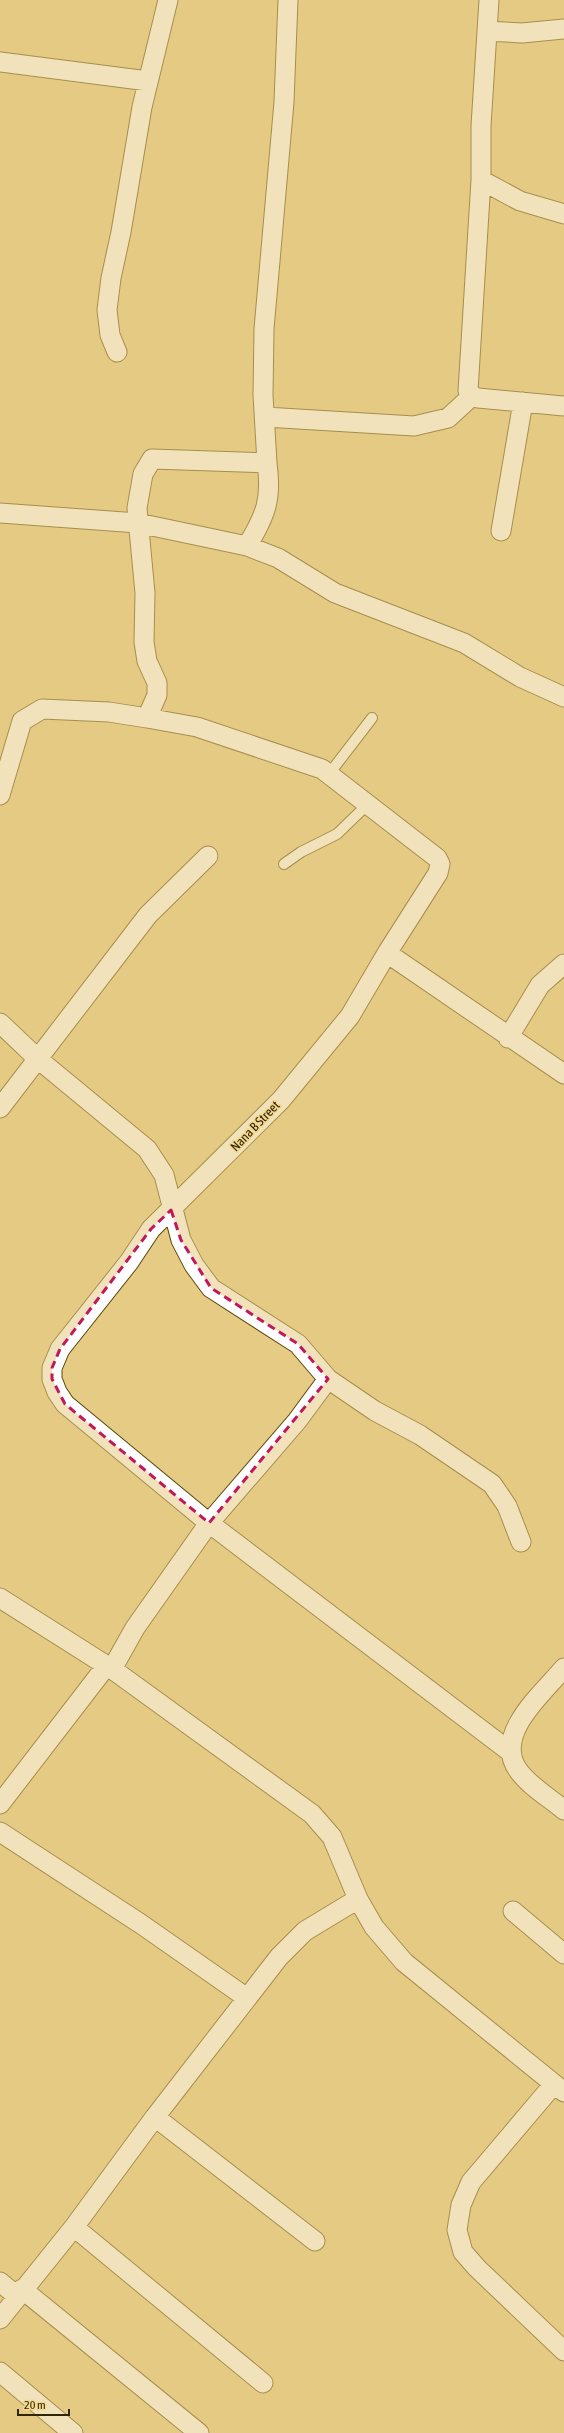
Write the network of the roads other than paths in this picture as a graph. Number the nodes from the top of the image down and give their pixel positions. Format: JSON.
{"nodes":[{"id":1,"x":168,"y":0,"type":"edge"},
{"id":2,"x":288,"y":0,"type":"edge"},
{"id":3,"x":489,"y":0,"type":"edge"},
{"id":4,"x":564,"y":29,"type":"edge"},
{"id":5,"x":487,"y":31,"type":"junction"},
{"id":6,"x":0,"y":62,"type":"edge"},
{"id":7,"x":148,"y":81,"type":"junction"},
{"id":8,"x":482,"y":180,"type":"junction"},
{"id":9,"x":564,"y":214,"type":"edge"},
{"id":10,"x":117,"y":352,"type":"dead end"},
{"id":11,"x":472,"y":396,"type":"junction"},
{"id":12,"x":523,"y":402,"type":"junction"},
{"id":13,"x":564,"y":406,"type":"edge"},
{"id":14,"x":264,"y":417,"type":"junction"},
{"id":15,"x":267,"y":463,"type":"junction"},
{"id":16,"x":0,"y":513,"type":"edge"},
{"id":17,"x":138,"y":523,"type":"junction"},
{"id":18,"x":501,"y":531,"type":"dead end"},
{"id":19,"x":247,"y":546,"type":"junction"},
{"id":20,"x":564,"y":697,"type":"edge"},
{"id":21,"x":146,"y":718,"type":"junction"},
{"id":22,"x":372,"y":718,"type":"dead end"},
{"id":23,"x":329,"y":774,"type":"junction"},
{"id":24,"x":0,"y":795,"type":"edge"},
{"id":25,"x":367,"y":805,"type":"junction"},
{"id":26,"x":208,"y":856,"type":"dead end"},
{"id":27,"x":284,"y":864,"type":"dead end"},
{"id":28,"x":386,"y":953,"type":"junction"},
{"id":29,"x":564,"y":964,"type":"edge"},
{"id":30,"x":0,"y":1023,"type":"edge"},
{"id":31,"x":508,"y":1038,"type":"junction"},
{"id":32,"x":38,"y":1059,"type":"junction"},
{"id":33,"x":564,"y":1074,"type":"edge"},
{"id":34,"x":0,"y":1108,"type":"edge"},
{"id":35,"x":172,"y":1210,"type":"junction"},
{"id":36,"x":328,"y":1379,"type":"junction"},
{"id":37,"x":209,"y":1523,"type":"junction"},
{"id":38,"x":521,"y":1542,"type":"dead end"},
{"id":39,"x":0,"y":1598,"type":"edge"},
{"id":40,"x":109,"y":1667,"type":"junction"},
{"id":41,"x":564,"y":1668,"type":"edge"},
{"id":42,"x":509,"y":1751,"type":"junction"},
{"id":43,"x":0,"y":1804,"type":"edge"},
{"id":44,"x":564,"y":1810,"type":"edge"},
{"id":45,"x":0,"y":1832,"type":"edge"},
{"id":46,"x":358,"y":1899,"type":"junction"},
{"id":47,"x":513,"y":1911,"type":"dead end"},
{"id":48,"x":564,"y":1954,"type":"edge"},
{"id":49,"x":247,"y":1998,"type":"junction"},
{"id":50,"x":559,"y":2088,"type":"edge"},
{"id":51,"x":155,"y":2117,"type":"junction"},
{"id":52,"x":74,"y":2226,"type":"junction"},
{"id":53,"x":315,"y":2241,"type":"dead end"},
{"id":54,"x":0,"y":2282,"type":"edge"},
{"id":55,"x":20,"y":2293,"type":"junction"},
{"id":56,"x":0,"y":2319,"type":"edge"},
{"id":57,"x":564,"y":2351,"type":"edge"},
{"id":58,"x":0,"y":2372,"type":"edge"},
{"id":59,"x":263,"y":2383,"type":"dead end"},
{"id":60,"x":73,"y":2433,"type":"edge"},
{"id":61,"x":199,"y":2433,"type":"edge"}],
"edges":[{"from":1,"to":7,"type":"street"},
{"from":2,"to":14,"type":"street"},
{"from":3,"to":5,"type":"street"},
{"from":4,"to":5,"type":"street"},
{"from":5,"to":8,"type":"street"},
{"from":6,"to":7,"type":"street"},
{"from":7,"to":10,"type":"street"},
{"from":8,"to":9,"type":"street"},
{"from":8,"to":11,"type":"street"},
{"from":11,"to":12,"type":"street"},
{"from":11,"to":14,"type":"street"},
{"from":12,"to":13,"type":"street"},
{"from":12,"to":18,"type":"street"},
{"from":14,"to":15,"type":"street"},
{"from":15,"to":17,"type":"street"},
{"from":15,"to":19,"type":"street"},
{"from":16,"to":17,"type":"street"},
{"from":17,"to":19,"type":"street"},
{"from":17,"to":21,"type":"street"},
{"from":19,"to":20,"type":"street"},
{"from":21,"to":23,"type":"street"},
{"from":21,"to":24,"type":"street"},
{"from":22,"to":23,"type":"lane"},
{"from":23,"to":25,"type":"street"},
{"from":25,"to":27,"type":"lane"},
{"from":25,"to":28,"type":"street","name":"Nana B Street"},
{"from":26,"to":32,"type":"street"},
{"from":28,"to":31,"type":"street"},
{"from":28,"to":35,"type":"street","name":"Nana B Street"},
{"from":29,"to":31,"type":"street"},
{"from":30,"to":32,"type":"street"},
{"from":31,"to":33,"type":"street"},
{"from":32,"to":34,"type":"street"},
{"from":32,"to":35,"type":"street"},
{"from":35,"to":36,"type":"street"},
{"from":35,"to":37,"type":"street","name":"Nana B Street"},
{"from":36,"to":37,"type":"street"},
{"from":36,"to":38,"type":"street"},
{"from":37,"to":40,"type":"street"},
{"from":37,"to":42,"type":"street"},
{"from":39,"to":40,"type":"street"},
{"from":40,"to":43,"type":"street"},
{"from":40,"to":46,"type":"street"},
{"from":41,"to":42,"type":"street"},
{"from":42,"to":44,"type":"street"},
{"from":45,"to":49,"type":"street"},
{"from":46,"to":49,"type":"street"},
{"from":46,"to":50,"type":"street"},
{"from":47,"to":48,"type":"street"},
{"from":49,"to":51,"type":"street"},
{"from":50,"to":57,"type":"street"},
{"from":51,"to":52,"type":"street"},
{"from":51,"to":53,"type":"street"},
{"from":52,"to":55,"type":"street"},
{"from":52,"to":59,"type":"street"},
{"from":54,"to":55,"type":"street"},
{"from":55,"to":56,"type":"street"},
{"from":55,"to":61,"type":"street"},
{"from":58,"to":60,"type":"street"}]}
